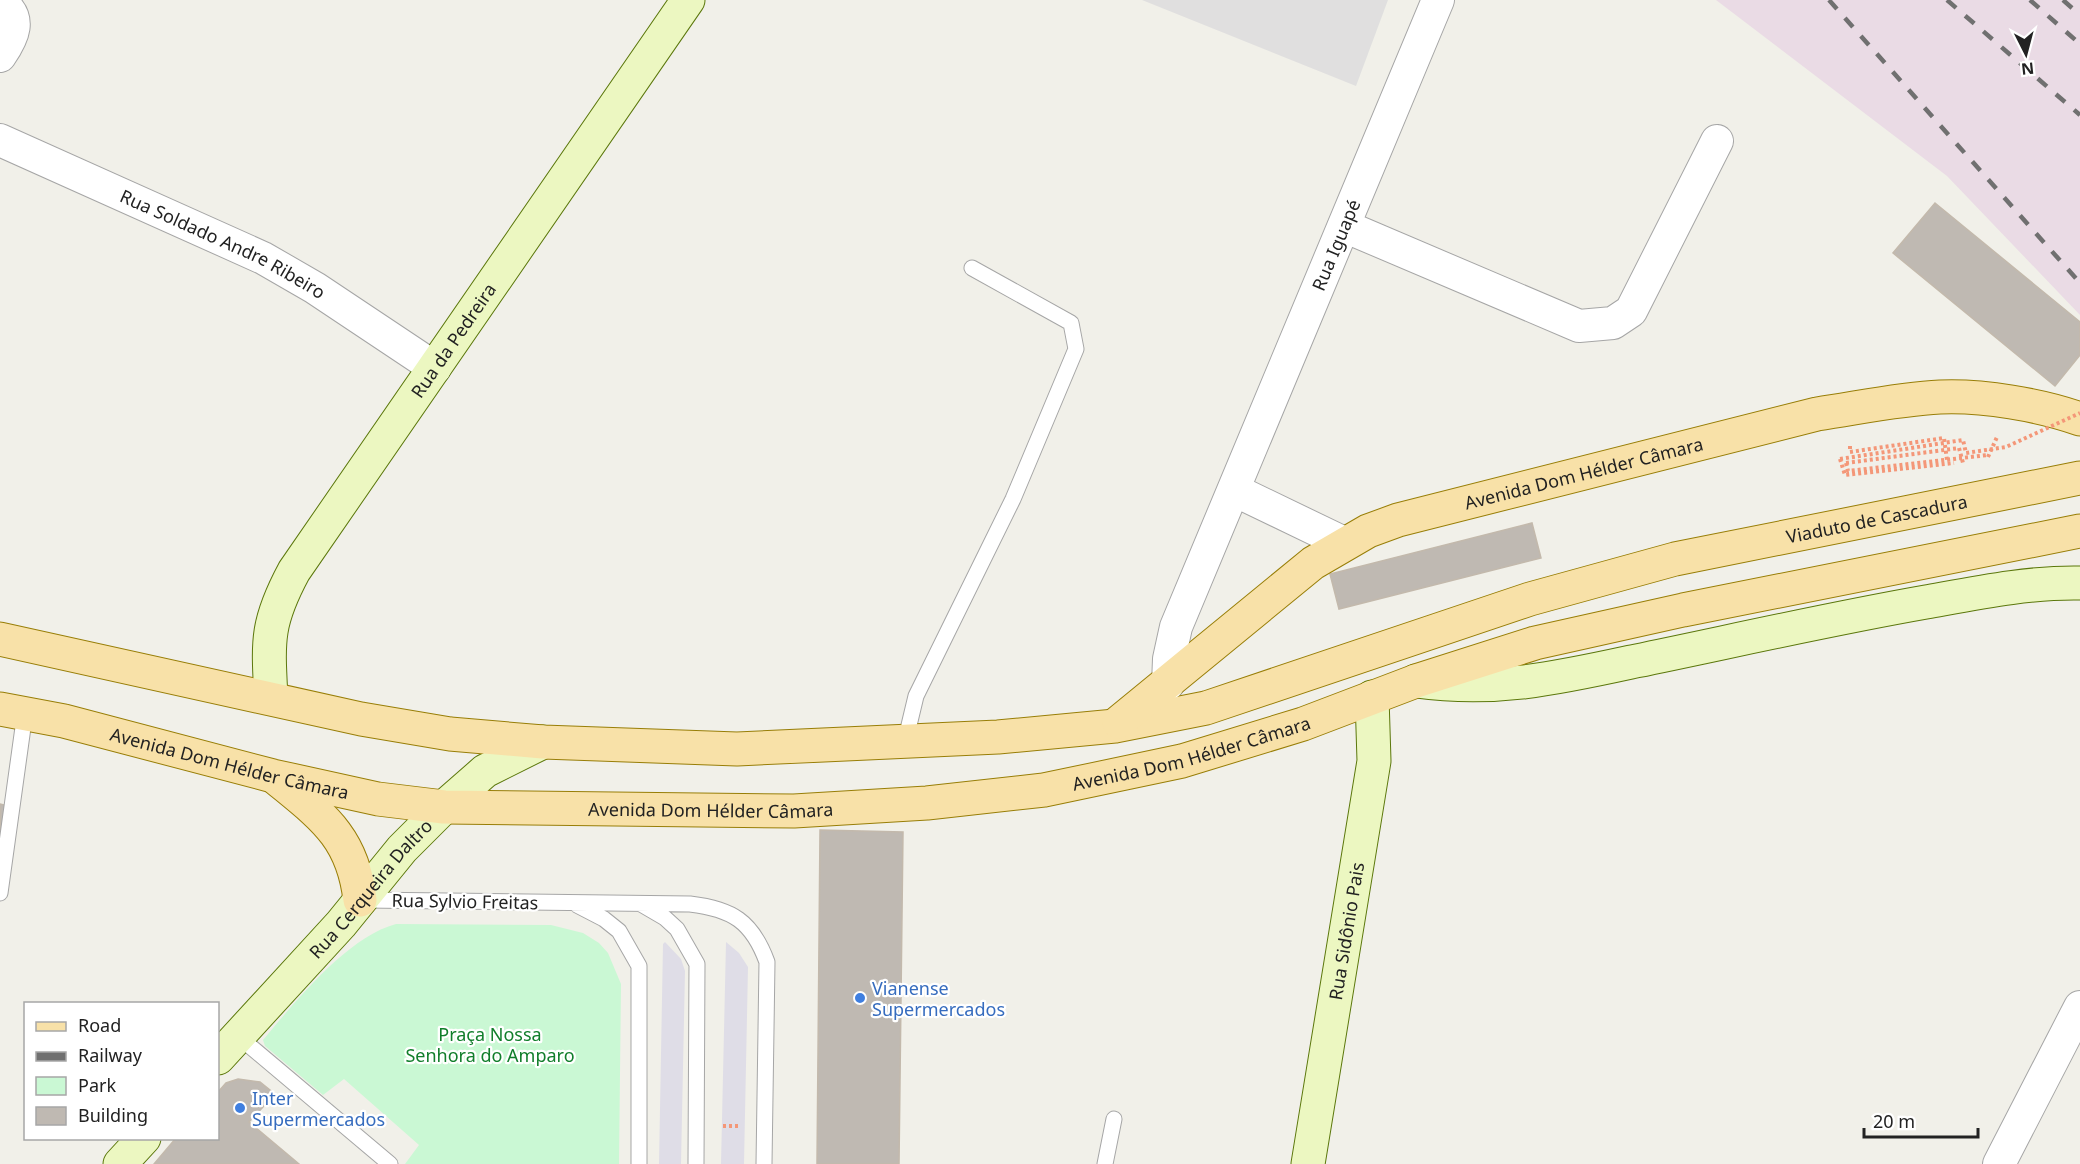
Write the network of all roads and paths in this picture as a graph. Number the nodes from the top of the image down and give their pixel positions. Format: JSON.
{"nodes":[{"id":1,"x":688,"y":0,"type":"edge"},
{"id":2,"x":1438,"y":0,"type":"edge"},
{"id":3,"x":0,"y":2,"type":"edge"},
{"id":4,"x":0,"y":56,"type":"edge"},
{"id":5,"x":0,"y":140,"type":"edge"},
{"id":6,"x":1717,"y":141,"type":"dead end"},
{"id":7,"x":1344,"y":226,"type":"junction"},
{"id":8,"x":972,"y":268,"type":"dead end"},
{"id":9,"x":435,"y":368,"type":"junction"},
{"id":10,"x":2080,"y":413,"type":"edge"},
{"id":11,"x":2080,"y":419,"type":"edge"},
{"id":12,"x":1988,"y":455,"type":"dead end"},
{"id":13,"x":2080,"y":478,"type":"edge"},
{"id":14,"x":1234,"y":490,"type":"junction"},
{"id":15,"x":2080,"y":531,"type":"edge"},
{"id":16,"x":1344,"y":543,"type":"junction"},
{"id":17,"x":2080,"y":583,"type":"edge"},
{"id":18,"x":0,"y":639,"type":"edge"},
{"id":19,"x":1416,"y":681,"type":"junction"},
{"id":20,"x":1168,"y":684,"type":"junction"},
{"id":21,"x":1372,"y":697,"type":"junction"},
{"id":22,"x":271,"y":698,"type":"junction"},
{"id":23,"x":12,"y":711,"type":"edge"},
{"id":24,"x":1115,"y":726,"type":"junction"},
{"id":25,"x":543,"y":742,"type":"junction"},
{"id":26,"x":904,"y":742,"type":"junction"},
{"id":27,"x":273,"y":776,"type":"junction"},
{"id":28,"x":444,"y":807,"type":"junction"},
{"id":29,"x":0,"y":893,"type":"edge"},
{"id":30,"x":360,"y":900,"type":"junction"},
{"id":31,"x":571,"y":903,"type":"junction"},
{"id":32,"x":639,"y":903,"type":"junction"},
{"id":33,"x":2080,"y":1006,"type":"edge"},
{"id":34,"x":2072,"y":1040,"type":"edge"},
{"id":35,"x":228,"y":1047,"type":"edge"},
{"id":36,"x":1114,"y":1119,"type":"dead end"},
{"id":37,"x":142,"y":1140,"type":"edge"},
{"id":38,"x":120,"y":1164,"type":"edge"},
{"id":39,"x":390,"y":1164,"type":"edge"},
{"id":40,"x":639,"y":1164,"type":"edge"},
{"id":41,"x":696,"y":1164,"type":"edge"},
{"id":42,"x":764,"y":1164,"type":"edge"},
{"id":43,"x":1106,"y":1164,"type":"edge"},
{"id":44,"x":1308,"y":1164,"type":"edge"},
{"id":45,"x":1999,"y":1164,"type":"edge"}],
"edges":[{"from":1,"to":9,"type":"main road","name":"Rua da Pedreira"},
{"from":2,"to":7,"type":"street","name":"Rua Iguapé"},
{"from":3,"to":4,"type":"street"},
{"from":5,"to":9,"type":"street","name":"Rua Soldado Andre Ribeiro"},
{"from":6,"to":7,"type":"street"},
{"from":7,"to":14,"type":"street","name":"Rua Iguapé"},
{"from":8,"to":26,"type":"lane"},
{"from":9,"to":22,"type":"main road","name":"Rua da Pedreira"},
{"from":10,"to":12,"type":"path","bridge":true},
{"from":11,"to":16,"type":"main road","name":"Avenida Dom Hélder Câmara"},
{"from":13,"to":24,"type":"main road","name":"Viaduto de Cascadura"},
{"from":14,"to":16,"type":"street"},
{"from":14,"to":20,"type":"street","name":"Rua Iguapé"},
{"from":15,"to":19,"type":"main road","name":"Avenida Dom Hélder Câmara"},
{"from":16,"to":20,"type":"main road","name":"Avenida Dom Hélder Câmara"},
{"from":17,"to":19,"type":"main road","name":"Avenida Dom Hélder Câmara"},
{"from":18,"to":22,"type":"main road"},
{"from":19,"to":21,"type":"main road","name":"Avenida Dom Hélder Câmara"},
{"from":20,"to":24,"type":"main road","name":"Avenida Dom Hélder Câmara"},
{"from":21,"to":28,"type":"main road","name":"Avenida Dom Hélder Câmara"},
{"from":21,"to":44,"type":"main road","name":"Rua Sidônio Pais"},
{"from":22,"to":25,"type":"main road"},
{"from":23,"to":27,"type":"main road","name":"Avenida Dom Hélder Câmara"},
{"from":23,"to":29,"type":"lane"},
{"from":24,"to":26,"type":"main road"},
{"from":25,"to":26,"type":"main road"},
{"from":25,"to":28,"type":"main road","name":"Rua Cerqueira Daltro"},
{"from":27,"to":28,"type":"main road","name":"Avenida Dom Hélder Câmara"},
{"from":27,"to":30,"type":"main road"},
{"from":28,"to":30,"type":"main road","name":"Rua Cerqueira Daltro"},
{"from":30,"to":31,"type":"lane","name":"Rua Sylvio Freitas"},
{"from":30,"to":35,"type":"main road","name":"Rua Cerqueira Daltro"},
{"from":31,"to":32,"type":"lane","name":"Rua Sylvio Freitas"},
{"from":31,"to":40,"type":"lane"},
{"from":32,"to":41,"type":"lane"},
{"from":32,"to":42,"type":"lane","name":"Rua Sylvio Freitas"},
{"from":33,"to":34,"type":"street"},
{"from":34,"to":45,"type":"street"},
{"from":35,"to":39,"type":"lane"},
{"from":36,"to":43,"type":"lane"},
{"from":37,"to":38,"type":"main road"}]}
